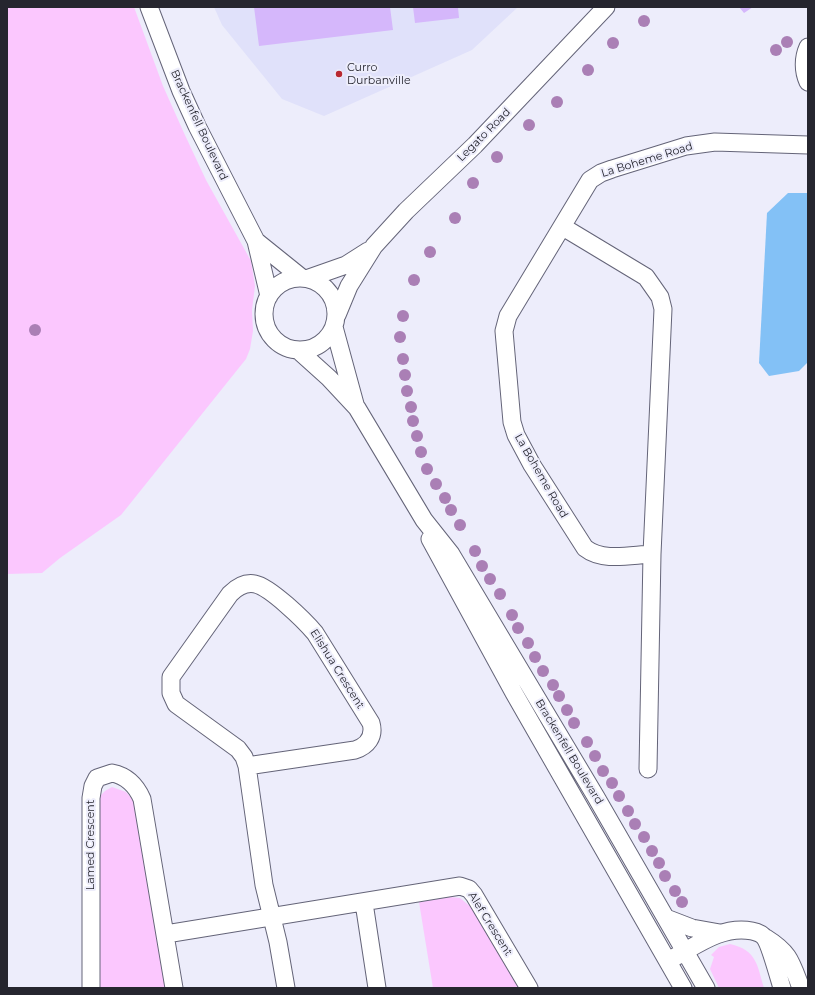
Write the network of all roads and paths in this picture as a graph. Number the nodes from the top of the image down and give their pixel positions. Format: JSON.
{"nodes":[{"id":1,"x":149,"y":7,"type":"edge"},
{"id":2,"x":606,"y":7,"type":"edge"},
{"id":3,"x":616,"y":7,"type":"edge"},
{"id":4,"x":592,"y":23,"type":"junction"},
{"id":5,"x":808,"y":47,"type":"edge"},
{"id":6,"x":808,"y":82,"type":"edge"},
{"id":7,"x":808,"y":145,"type":"edge"},
{"id":8,"x":563,"y":227,"type":"junction"},
{"id":9,"x":256,"y":241,"type":"junction"},
{"id":10,"x":374,"y":246,"type":"junction"},
{"id":11,"x":305,"y":278,"type":"junction"},
{"id":12,"x":269,"y":296,"type":"junction"},
{"id":13,"x":336,"y":321,"type":"junction"},
{"id":14,"x":299,"y":351,"type":"junction"},
{"id":15,"x":357,"y":408,"type":"junction"},
{"id":16,"x":424,"y":520,"type":"junction"},
{"id":17,"x":652,"y":554,"type":"junction"},
{"id":18,"x":247,"y":766,"type":"junction"},
{"id":19,"x":648,"y":769,"type":"dead end"},
{"id":20,"x":364,"y":903,"type":"junction"},
{"id":21,"x":271,"y":916,"type":"junction"},
{"id":22,"x":666,"y":918,"type":"junction"},
{"id":23,"x":166,"y":934,"type":"junction"},
{"id":24,"x":721,"y":934,"type":"junction"},
{"id":25,"x":766,"y":938,"type":"junction"},
{"id":26,"x":685,"y":951,"type":"junction"},
{"id":27,"x":667,"y":961,"type":"junction"},
{"id":28,"x":704,"y":984,"type":"edge"},
{"id":29,"x":91,"y":988,"type":"edge"},
{"id":30,"x":174,"y":988,"type":"edge"},
{"id":31,"x":286,"y":988,"type":"edge"},
{"id":32,"x":378,"y":988,"type":"edge"},
{"id":33,"x":529,"y":988,"type":"edge"},
{"id":34,"x":683,"y":988,"type":"edge"},
{"id":35,"x":770,"y":988,"type":"edge"},
{"id":36,"x":782,"y":988,"type":"edge"},
{"id":37,"x":801,"y":988,"type":"edge"}],
"edges":[{"from":1,"to":9,"type":"street","name":"Brackenfell Boulevard"},
{"from":2,"to":4,"type":"street","name":"Legato Road"},
{"from":3,"to":4,"type":"street","name":"Legato Road"},
{"from":4,"to":10,"type":"street","name":"Legato Road"},
{"from":5,"to":6,"type":"street"},
{"from":7,"to":8,"type":"street","name":"La Boheme Road"},
{"from":8,"to":17,"type":"street"},
{"from":8,"to":17,"type":"street","name":"La Boheme Road"},
{"from":9,"to":11,"type":"street","name":"Brackenfell Boulevard"},
{"from":9,"to":12,"type":"street","name":"Brackenfell Boulevard"},
{"from":10,"to":11,"type":"street","name":"Legato Road"},
{"from":10,"to":13,"type":"street","name":"Legato Road"},
{"from":11,"to":12,"type":"street"},
{"from":11,"to":13,"type":"street"},
{"from":12,"to":14,"type":"street"},
{"from":13,"to":14,"type":"street"},
{"from":13,"to":15,"type":"street","name":"Brackenfell Boulevard"},
{"from":14,"to":15,"type":"street","name":"Brackenfell Boulevard"},
{"from":15,"to":16,"type":"street","name":"Brackenfell Boulevard"},
{"from":16,"to":22,"type":"street","name":"Brackenfell Boulevard"},
{"from":16,"to":27,"type":"street","name":"Brackenfell Boulevard"},
{"from":17,"to":19,"type":"street"},
{"from":18,"to":18,"type":"street","name":"Elishua Crescent"},
{"from":18,"to":21,"type":"street","name":"Elishua Crescent"},
{"from":20,"to":21,"type":"street","name":"Alef Crescent"},
{"from":20,"to":32,"type":"street"},
{"from":20,"to":33,"type":"street","name":"Alef Crescent"},
{"from":21,"to":23,"type":"street"},
{"from":21,"to":31,"type":"street","name":"Elishua Crescent"},
{"from":22,"to":24,"type":"street"},
{"from":22,"to":26,"type":"street","name":"Brackenfell Boulevard"},
{"from":23,"to":29,"type":"street","name":"Lamed Crescent"},
{"from":23,"to":30,"type":"street","name":"Lamed Crescent"},
{"from":24,"to":25,"type":"street"},
{"from":24,"to":26,"type":"street"},
{"from":24,"to":28,"type":"street"},
{"from":24,"to":35,"type":"street"},
{"from":25,"to":36,"type":"street"},
{"from":25,"to":37,"type":"street"},
{"from":26,"to":27,"type":"street"},
{"from":26,"to":28,"type":"street","name":"Brackenfell Boulevard"},
{"from":27,"to":34,"type":"street","name":"Brackenfell Boulevard"}]}
